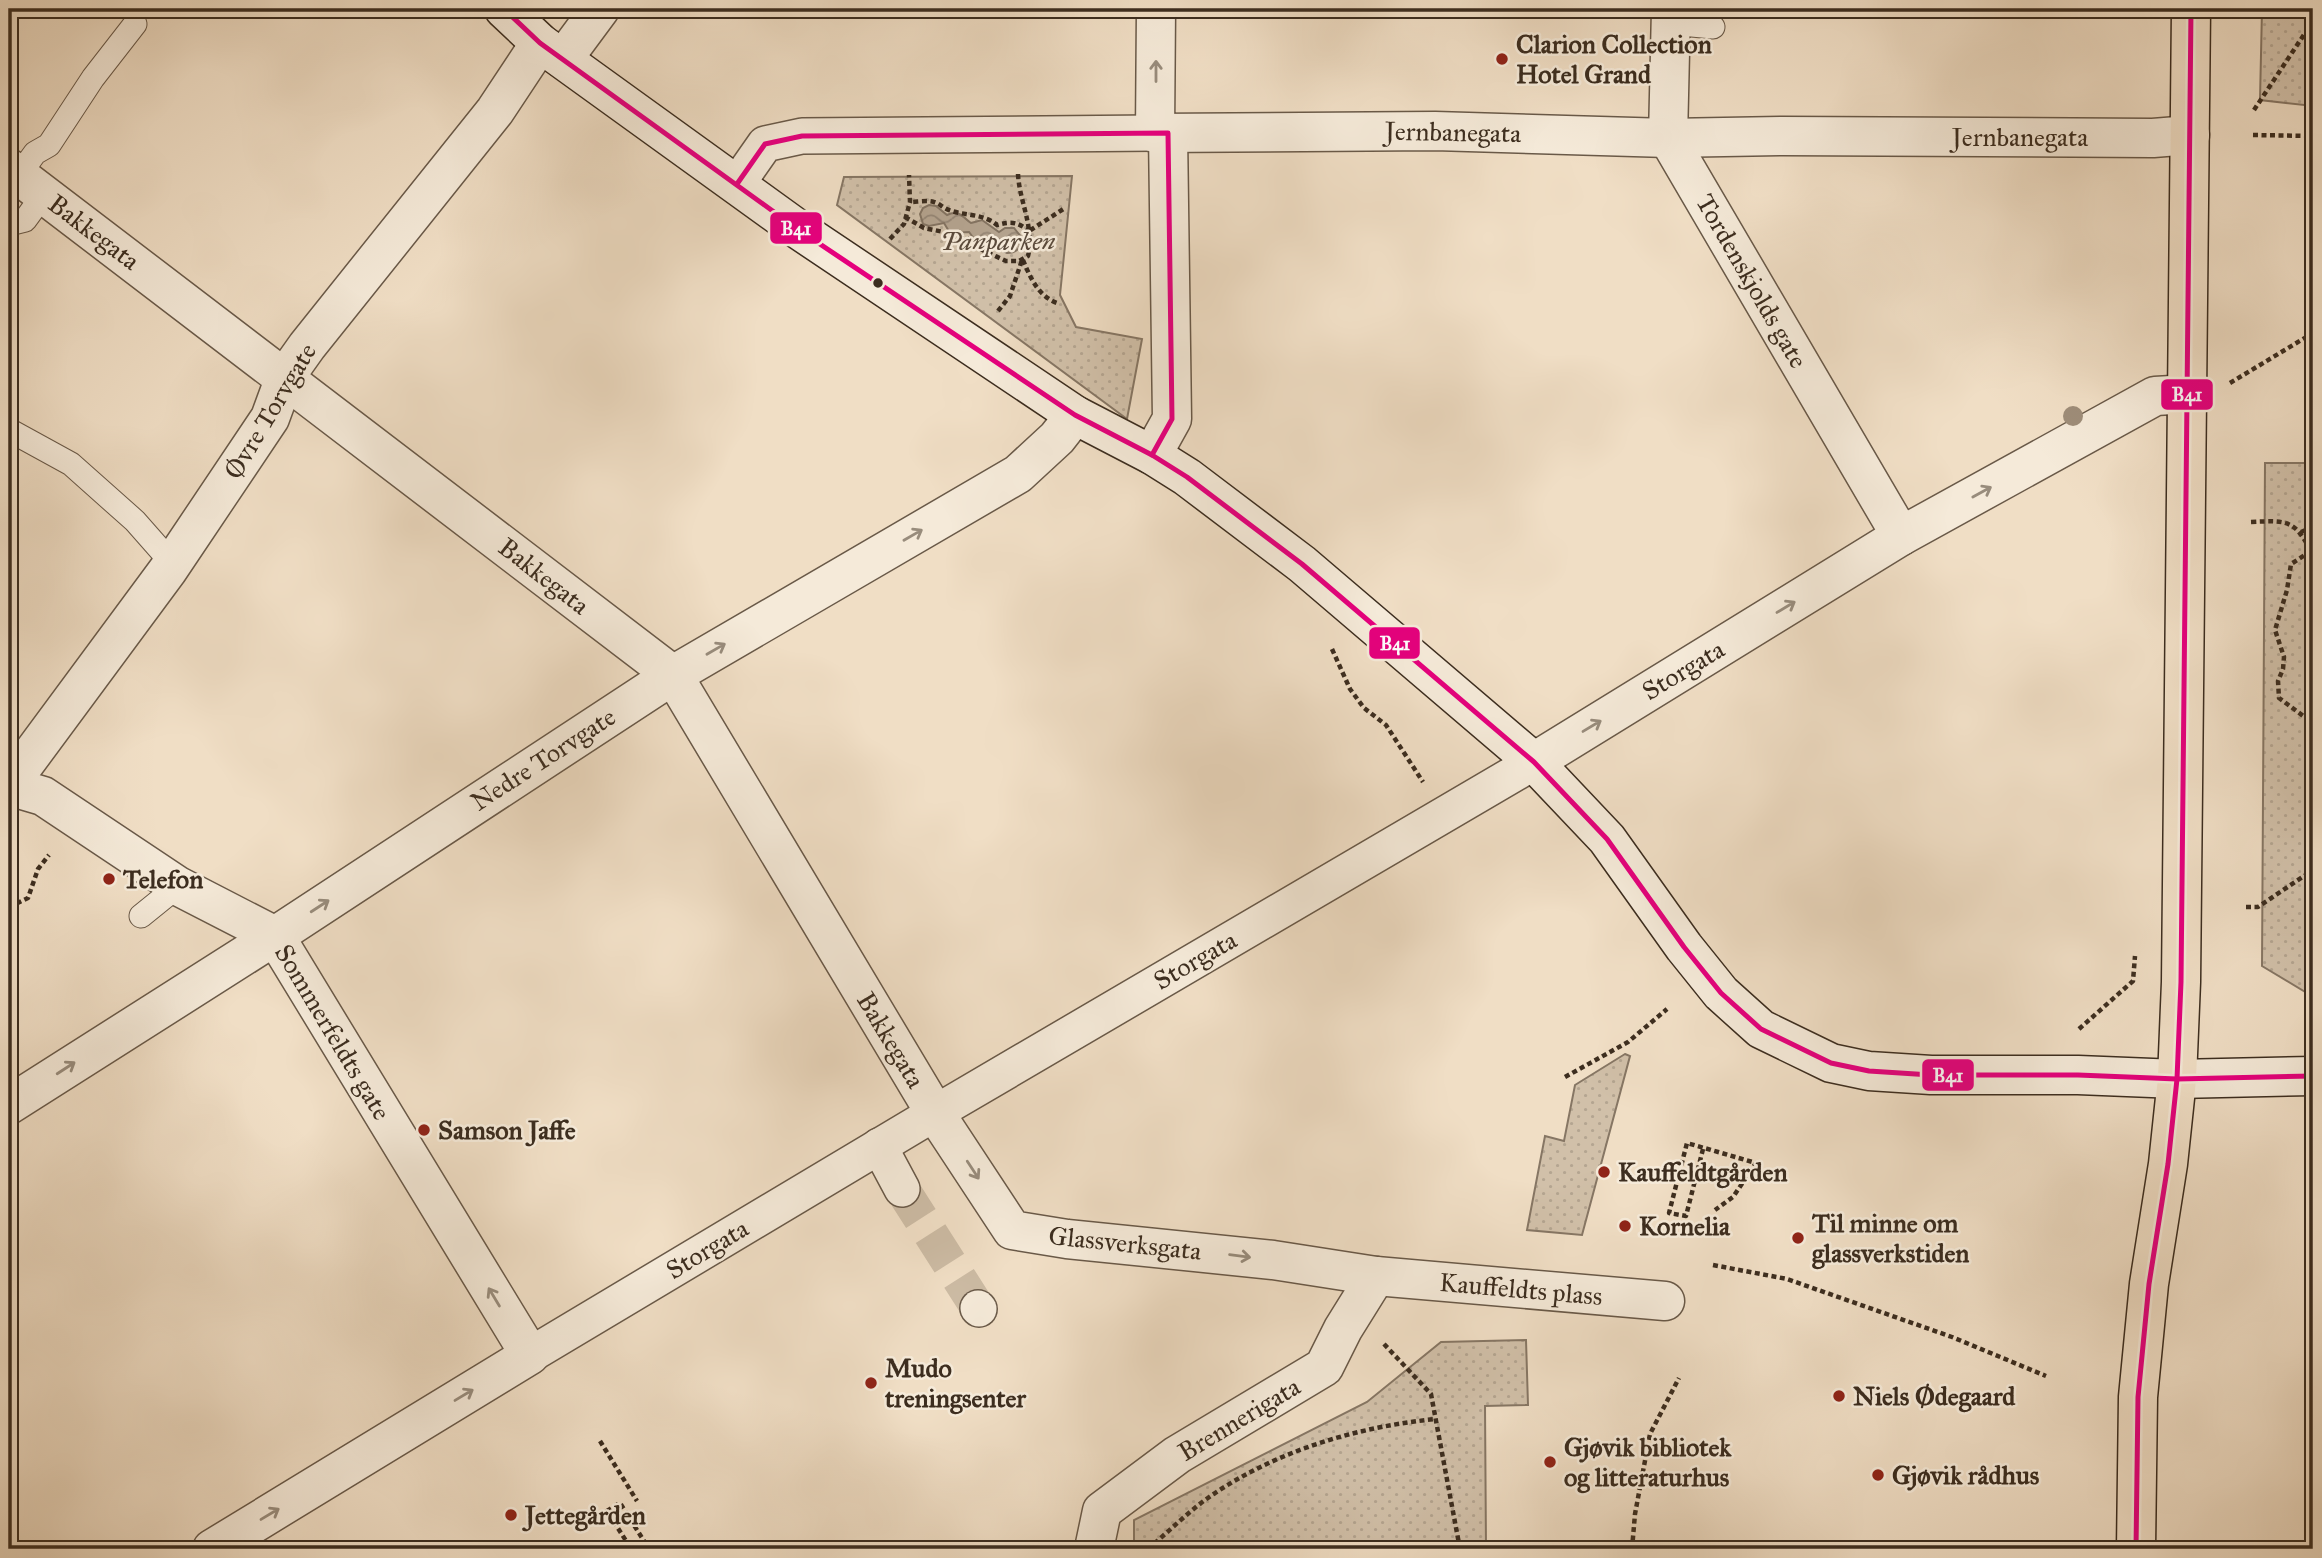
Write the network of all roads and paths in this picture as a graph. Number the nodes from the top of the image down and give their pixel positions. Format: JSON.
{"nodes":[{"id":1,"x":504,"y":9,"type":"edge"},
{"id":2,"x":600,"y":9,"type":"edge"},
{"id":3,"x":1156,"y":9,"type":"edge"},
{"id":4,"x":2191,"y":9,"type":"edge"},
{"id":5,"x":1671,"y":16,"type":"edge"},
{"id":6,"x":2313,"y":20,"type":"edge"},
{"id":7,"x":135,"y":24,"type":"dead end"},
{"id":8,"x":1713,"y":27,"type":"dead end"},
{"id":9,"x":551,"y":51,"type":"junction"},
{"id":10,"x":2254,"y":110,"type":"dead end"},
{"id":11,"x":1161,"y":133,"type":"junction"},
{"id":12,"x":2190,"y":135,"type":"junction"},
{"id":13,"x":2253,"y":135,"type":"dead end"},
{"id":14,"x":2313,"y":136,"type":"edge"},
{"id":15,"x":1668,"y":138,"type":"junction"},
{"id":16,"x":909,"y":166,"type":"dead end"},
{"id":17,"x":1018,"y":170,"type":"dead end"},
{"id":18,"x":24,"y":179,"type":"edge"},
{"id":19,"x":737,"y":184,"type":"junction"},
{"id":20,"x":911,"y":202,"type":"junction"},
{"id":21,"x":1065,"y":208,"type":"dead end"},
{"id":22,"x":905,"y":217,"type":"junction"},
{"id":23,"x":9,"y":224,"type":"edge"},
{"id":24,"x":1029,"y":231,"type":"junction"},
{"id":25,"x":889,"y":241,"type":"dead end"},
{"id":26,"x":1023,"y":259,"type":"junction"},
{"id":27,"x":1057,"y":303,"type":"dead end"},
{"id":28,"x":995,"y":316,"type":"dead end"},
{"id":29,"x":2313,"y":333,"type":"edge"},
{"id":30,"x":285,"y":377,"type":"junction"},
{"id":31,"x":2205,"y":391,"type":"junction"},
{"id":32,"x":1075,"y":415,"type":"junction"},
{"id":33,"x":9,"y":430,"type":"edge"},
{"id":34,"x":1152,"y":455,"type":"junction"},
{"id":35,"x":2251,"y":522,"type":"dead end"},
{"id":36,"x":2313,"y":527,"type":"edge"},
{"id":37,"x":2301,"y":532,"type":"junction"},
{"id":38,"x":1901,"y":537,"type":"junction"},
{"id":39,"x":2312,"y":553,"type":"edge"},
{"id":40,"x":172,"y":563,"type":"junction"},
{"id":41,"x":1330,"y":644,"type":"dead end"},
{"id":42,"x":673,"y":675,"type":"junction"},
{"id":43,"x":2313,"y":751,"type":"edge"},
{"id":44,"x":1534,"y":762,"type":"junction"},
{"id":45,"x":9,"y":786,"type":"edge"},
{"id":46,"x":1448,"y":812,"type":"junction"},
{"id":47,"x":49,"y":855,"type":"dead end"},
{"id":48,"x":2313,"y":870,"type":"edge"},
{"id":49,"x":178,"y":886,"type":"junction"},
{"id":50,"x":9,"y":907,"type":"edge"},
{"id":51,"x":2246,"y":907,"type":"dead end"},
{"id":52,"x":141,"y":915,"type":"dead end"},
{"id":53,"x":275,"y":936,"type":"junction"},
{"id":54,"x":2135,"y":955,"type":"dead end"},
{"id":55,"x":1667,"y":1009,"type":"dead end"},
{"id":56,"x":2079,"y":1029,"type":"dead end"},
{"id":57,"x":2313,"y":1076,"type":"edge"},
{"id":58,"x":1565,"y":1077,"type":"dead end"},
{"id":59,"x":2178,"y":1079,"type":"junction"},
{"id":60,"x":9,"y":1105,"type":"edge"},
{"id":61,"x":935,"y":1113,"type":"junction"},
{"id":62,"x":879,"y":1146,"type":"junction"},
{"id":63,"x":1703,"y":1149,"type":"junction"},
{"id":64,"x":902,"y":1189,"type":"tunnel mouth"},
{"id":65,"x":1715,"y":1210,"type":"dead end"},
{"id":66,"x":1713,"y":1265,"type":"dead end"},
{"id":67,"x":1376,"y":1276,"type":"junction"},
{"id":68,"x":1665,"y":1301,"type":"dead end"},
{"id":69,"x":1381,"y":1341,"type":"dead end"},
{"id":70,"x":530,"y":1354,"type":"junction"},
{"id":71,"x":2046,"y":1376,"type":"dead end"},
{"id":72,"x":1679,"y":1378,"type":"dead end"},
{"id":73,"x":1436,"y":1419,"type":"junction"},
{"id":74,"x":600,"y":1441,"type":"dead end"},
{"id":75,"x":638,"y":1501,"type":"dead end"},
{"id":76,"x":630,"y":1548,"type":"edge"},
{"id":77,"x":212,"y":1549,"type":"edge"},
{"id":78,"x":649,"y":1549,"type":"edge"},
{"id":79,"x":1094,"y":1549,"type":"edge"},
{"id":80,"x":1147,"y":1549,"type":"edge"},
{"id":81,"x":1460,"y":1549,"type":"edge"},
{"id":82,"x":1632,"y":1549,"type":"edge"},
{"id":83,"x":2137,"y":1549,"type":"edge"}],
"edges":[{"from":1,"to":9,"type":"street"},
{"from":2,"to":9,"type":"street","name":"Øvre Torvgate"},
{"from":11,"to":3,"type":"street","one_way":true},
{"from":4,"to":12,"type":"main road"},
{"from":5,"to":8,"type":"lane"},
{"from":5,"to":15,"type":"street"},
{"from":6,"to":10,"type":"path"},
{"from":7,"to":18,"type":"lane"},
{"from":9,"to":19,"type":"street"},
{"from":9,"to":30,"type":"street","name":"Øvre Torvgate"},
{"from":11,"to":15,"type":"street","name":"Jernbanegata"},
{"from":11,"to":19,"type":"street","name":"Jernbanegata"},
{"from":11,"to":34,"type":"street"},
{"from":12,"to":15,"type":"street","name":"Jernbanegata"},
{"from":12,"to":31,"type":"main road"},
{"from":13,"to":14,"type":"path"},
{"from":15,"to":38,"type":"street","name":"Tordenskjolds gate"},
{"from":16,"to":20,"type":"path"},
{"from":17,"to":24,"type":"path"},
{"from":18,"to":23,"type":"lane"},
{"from":18,"to":30,"type":"street","name":"Bakkegata"},
{"from":19,"to":32,"type":"street"},
{"from":20,"to":22,"type":"path"},
{"from":20,"to":24,"type":"path"},
{"from":21,"to":24,"type":"path"},
{"from":22,"to":25,"type":"path"},
{"from":22,"to":26,"type":"path"},
{"from":24,"to":26,"type":"path"},
{"from":26,"to":27,"type":"path"},
{"from":26,"to":28,"type":"path"},
{"from":29,"to":31,"type":"path"},
{"from":30,"to":40,"type":"street","name":"Øvre Torvgate"},
{"from":30,"to":42,"type":"street","name":"Bakkegata"},
{"from":38,"to":31,"type":"street","name":"Storgata","one_way":true},
{"from":31,"to":59,"type":"main road"},
{"from":32,"to":34,"type":"street"},
{"from":42,"to":32,"type":"street","name":"Nedre Torvgate","one_way":true},
{"from":33,"to":40,"type":"lane"},
{"from":34,"to":44,"type":"street"},
{"from":35,"to":37,"type":"path"},
{"from":36,"to":37,"type":"path"},
{"from":37,"to":39,"type":"path"},
{"from":44,"to":38,"type":"street","name":"Storgata","one_way":true},
{"from":39,"to":43,"type":"path"},
{"from":40,"to":45,"type":"street","name":"Øvre Torvgate"},
{"from":41,"to":46,"type":"path"},
{"from":53,"to":42,"type":"street","name":"Nedre Torvgate","one_way":true},
{"from":42,"to":61,"type":"street","name":"Bakkegata"},
{"from":44,"to":46,"type":"street","name":"Storgata"},
{"from":44,"to":59,"type":"street"},
{"from":45,"to":49,"type":"street","name":"Sommerfeldts gate"},
{"from":46,"to":61,"type":"street","name":"Storgata"},
{"from":47,"to":50,"type":"path"},
{"from":48,"to":51,"type":"path"},
{"from":49,"to":52,"type":"lane"},
{"from":49,"to":53,"type":"street","name":"Sommerfeldts gate"},
{"from":60,"to":53,"type":"street","name":"Nedre Torvgate","one_way":true},
{"from":70,"to":53,"type":"street","name":"Sommerfeldts gate","one_way":true},
{"from":54,"to":56,"type":"path"},
{"from":55,"to":58,"type":"path"},
{"from":57,"to":59,"type":"street"},
{"from":59,"to":83,"type":"main road"},
{"from":61,"to":62,"type":"street","name":"Storgata"},
{"from":61,"to":67,"type":"street","name":"Glassverksgata","one_way":true},
{"from":62,"to":64,"type":"street"},
{"from":62,"to":70,"type":"street","name":"Storgata"},
{"from":63,"to":63,"type":"path"},
{"from":63,"to":65,"type":"path"},
{"from":66,"to":71,"type":"path"},
{"from":67,"to":68,"type":"street","name":"Kauffeldts plass"},
{"from":67,"to":79,"type":"street","name":"Brennerigata"},
{"from":69,"to":73,"type":"path"},
{"from":77,"to":70,"type":"street","name":"Storgata","one_way":true},
{"from":72,"to":82,"type":"path"},
{"from":73,"to":80,"type":"path"},
{"from":73,"to":81,"type":"path"},
{"from":74,"to":75,"type":"path"},
{"from":76,"to":78,"type":"path"}]}
